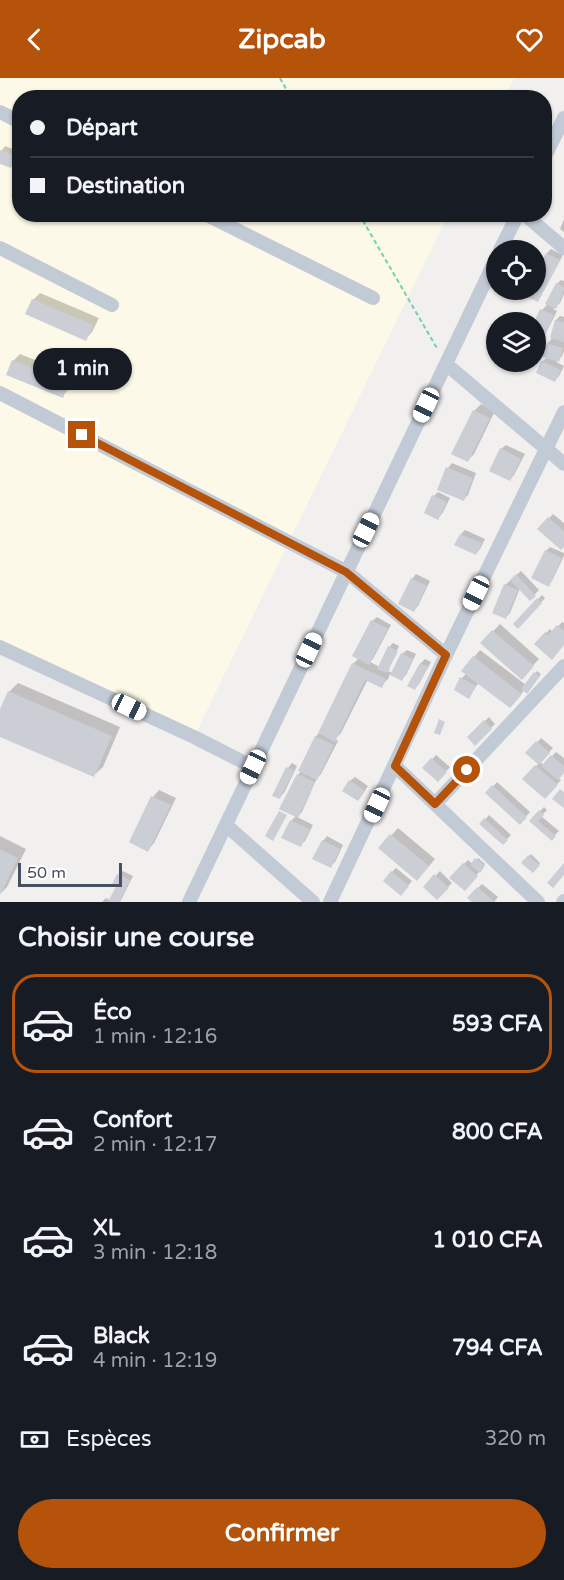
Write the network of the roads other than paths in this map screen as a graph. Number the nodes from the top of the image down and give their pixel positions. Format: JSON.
{"nodes":[{"id":1,"x":564,"y":118,"type":"edge"},
{"id":2,"x":552,"y":142,"type":"edge"},
{"id":3,"x":221,"y":222,"type":"edge"},
{"id":4,"x":514,"y":222,"type":"edge"},
{"id":5,"x":533,"y":222,"type":"edge"},
{"id":6,"x":505,"y":240,"type":"edge"},
{"id":7,"x":0,"y":248,"type":"edge"},
{"id":8,"x":564,"y":248,"type":"edge"},
{"id":9,"x":486,"y":280,"type":"edge"},
{"id":10,"x":373,"y":298,"type":"dead end"},
{"id":11,"x":112,"y":305,"type":"dead end"},
{"id":12,"x":446,"y":364,"type":"junction"},
{"id":13,"x":0,"y":393,"type":"edge"},
{"id":14,"x":564,"y":412,"type":"edge"},
{"id":15,"x":547,"y":449,"type":"junction"},
{"id":16,"x":564,"y":464,"type":"edge"},
{"id":17,"x":346,"y":572,"type":"junction"},
{"id":18,"x":0,"y":647,"type":"edge"},
{"id":19,"x":446,"y":655,"type":"junction"},
{"id":20,"x":564,"y":666,"type":"edge"},
{"id":21,"x":395,"y":766,"type":"junction"},
{"id":22,"x":253,"y":767,"type":"junction"},
{"id":23,"x":435,"y":804,"type":"junction"},
{"id":24,"x":226,"y":825,"type":"junction"},
{"id":25,"x":189,"y":902,"type":"edge"},
{"id":26,"x":313,"y":902,"type":"edge"},
{"id":27,"x":330,"y":902,"type":"edge"},
{"id":28,"x":538,"y":902,"type":"edge"}],
"edges":[{"from":1,"to":2,"type":"street"},
{"from":3,"to":10,"type":"street"},
{"from":4,"to":6,"type":"street"},
{"from":5,"to":8,"type":"street"},
{"from":7,"to":11,"type":"street"},
{"from":9,"to":12,"type":"street"},
{"from":12,"to":15,"type":"street"},
{"from":12,"to":17,"type":"street"},
{"from":13,"to":17,"type":"street"},
{"from":14,"to":15,"type":"street"},
{"from":15,"to":16,"type":"street"},
{"from":15,"to":19,"type":"street"},
{"from":17,"to":19,"type":"street"},
{"from":17,"to":22,"type":"street"},
{"from":18,"to":22,"type":"street"},
{"from":19,"to":21,"type":"street"},
{"from":20,"to":23,"type":"street"},
{"from":21,"to":23,"type":"street"},
{"from":21,"to":27,"type":"street"},
{"from":22,"to":24,"type":"street"},
{"from":23,"to":28,"type":"street"},
{"from":24,"to":25,"type":"street"},
{"from":24,"to":26,"type":"street"}]}
